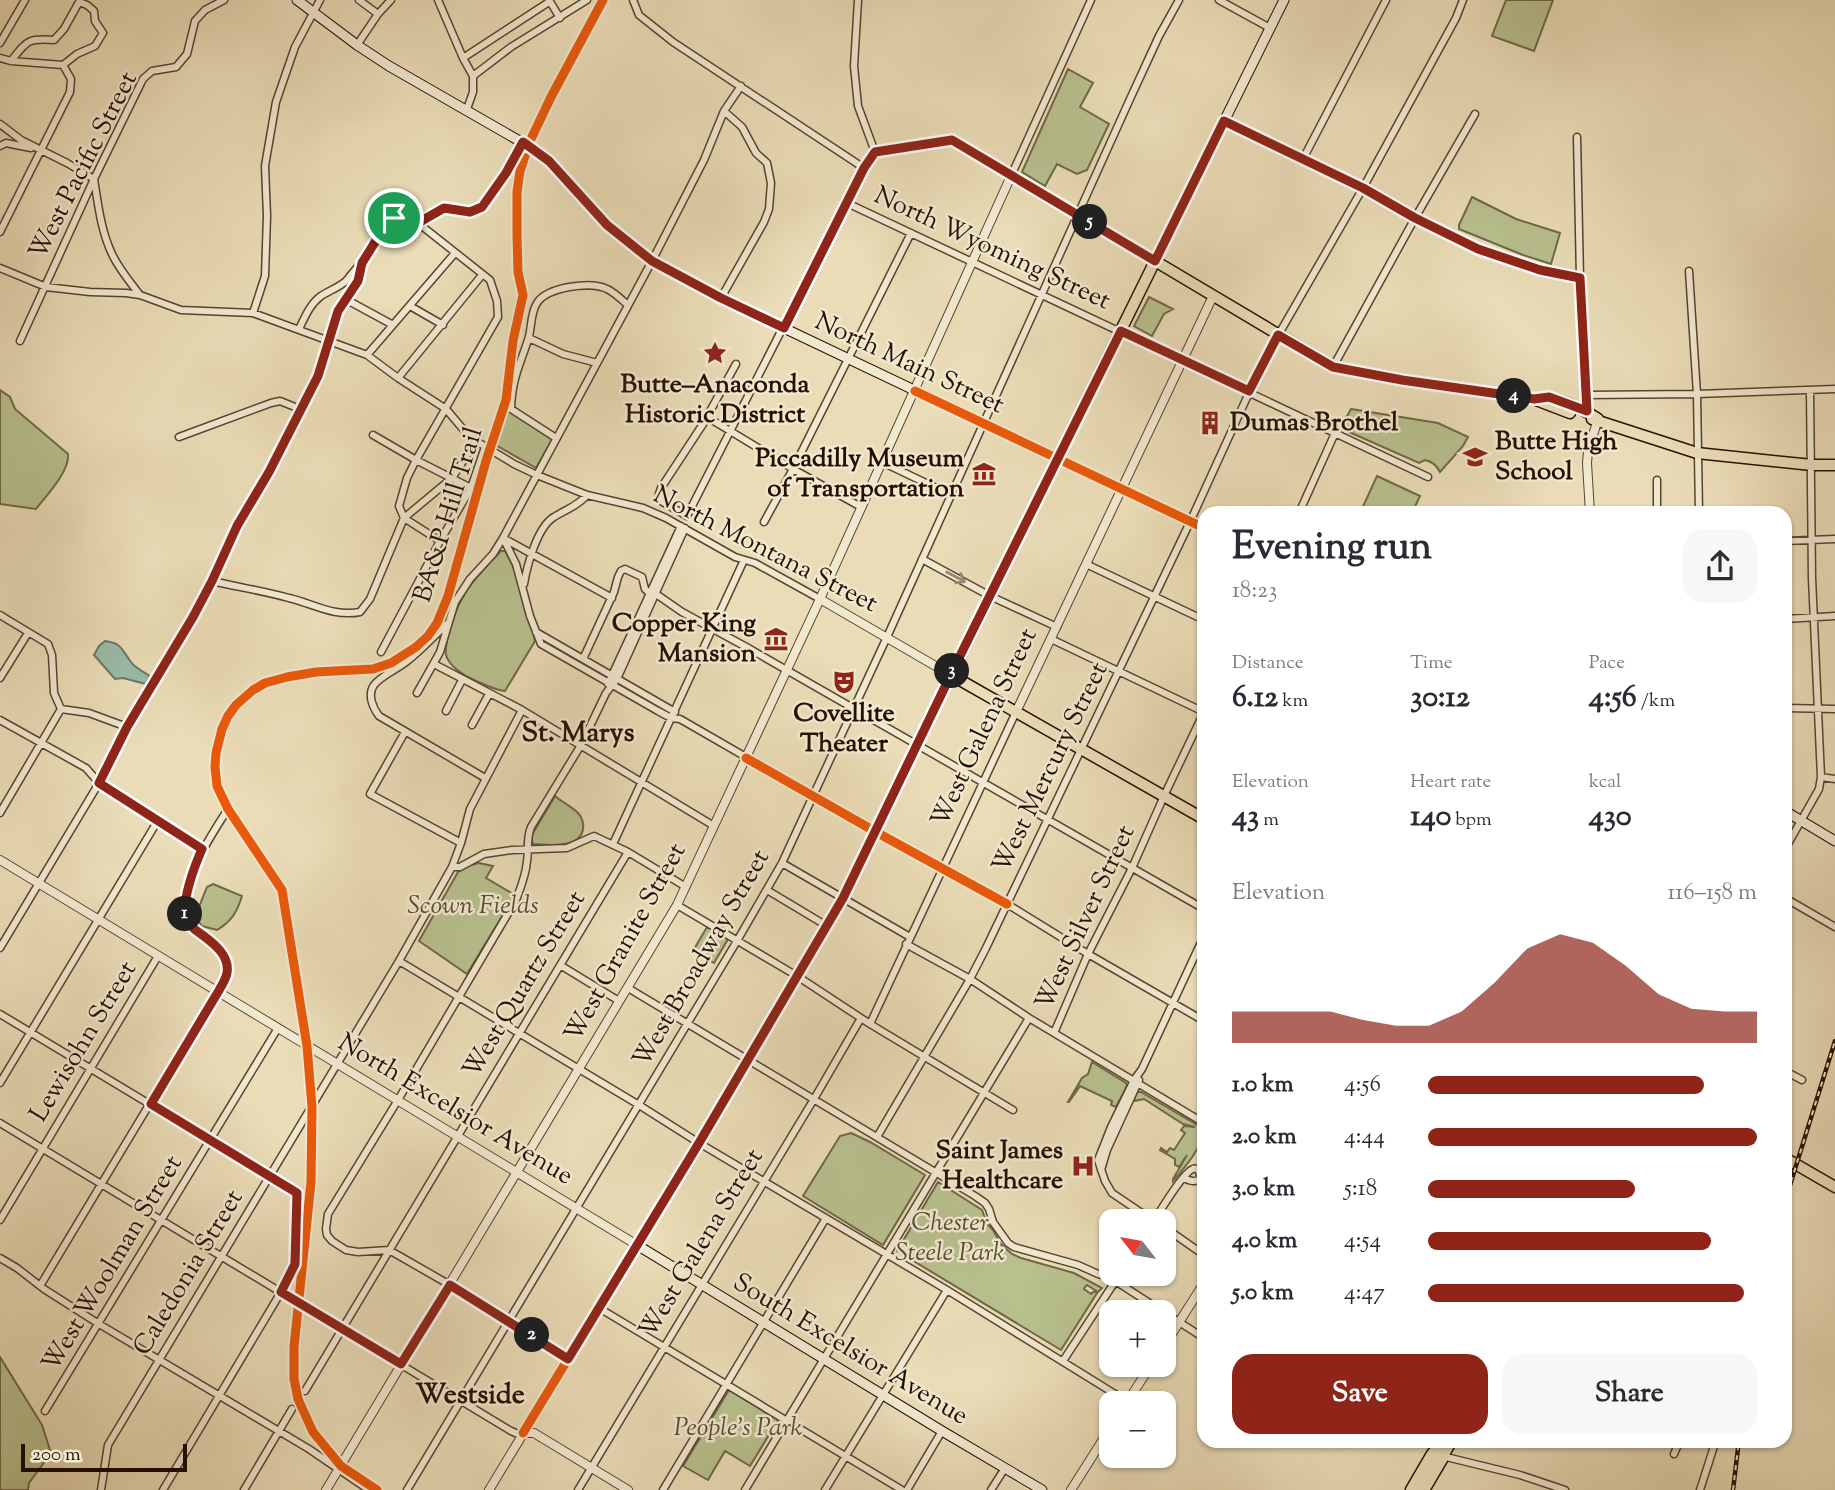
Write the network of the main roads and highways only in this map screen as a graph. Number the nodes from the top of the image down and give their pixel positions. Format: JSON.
{"nodes":[{"id":1,"x":297,"y":0,"type":"edge"},
{"id":2,"x":1284,"y":0,"type":"edge"},
{"id":3,"x":1155,"y":261,"type":"junction"},
{"id":4,"x":1534,"y":399,"type":"junction"},
{"id":5,"x":1591,"y":416,"type":"junction"},
{"id":6,"x":1058,"y":458,"type":"junction"},
{"id":7,"x":1835,"y":465,"type":"edge"},
{"id":8,"x":1197,"y":525,"type":"edge"},
{"id":9,"x":1197,"y":815,"type":"edge"},
{"id":10,"x":1792,"y":815,"type":"edge"},
{"id":11,"x":1835,"y":841,"type":"edge"},
{"id":12,"x":1792,"y":1162,"type":"edge"},
{"id":13,"x":1835,"y":1187,"type":"edge"},
{"id":14,"x":636,"y":1245,"type":"road end"},
{"id":15,"x":1439,"y":1448,"type":"edge"},
{"id":16,"x":1445,"y":1448,"type":"edge"},
{"id":17,"x":1438,"y":1455,"type":"junction"},
{"id":18,"x":1042,"y":1490,"type":"edge"},
{"id":19,"x":1412,"y":1490,"type":"edge"},
{"id":20,"x":1423,"y":1490,"type":"edge"}],
"edges":[{"from":1,"to":6,"type":"main road","name":"North Main Street"},
{"from":2,"to":3,"type":"main road"},
{"from":3,"to":4,"type":"main road"},
{"from":3,"to":6,"type":"main road"},
{"from":4,"to":5,"type":"main road"},
{"from":4,"to":5,"type":"main road"},
{"from":5,"to":7,"type":"main road"},
{"from":6,"to":8,"type":"main road","name":"North Main Street"},
{"from":6,"to":9,"type":"main road"},
{"from":10,"to":11,"type":"main road"},
{"from":12,"to":13,"type":"main road"},
{"from":14,"to":18,"type":"main road","name":"South Excelsior Avenue"},
{"from":15,"to":17,"type":"main road"},
{"from":16,"to":17,"type":"main road"},
{"from":17,"to":19,"type":"highway"},
{"from":17,"to":20,"type":"highway"}]}
